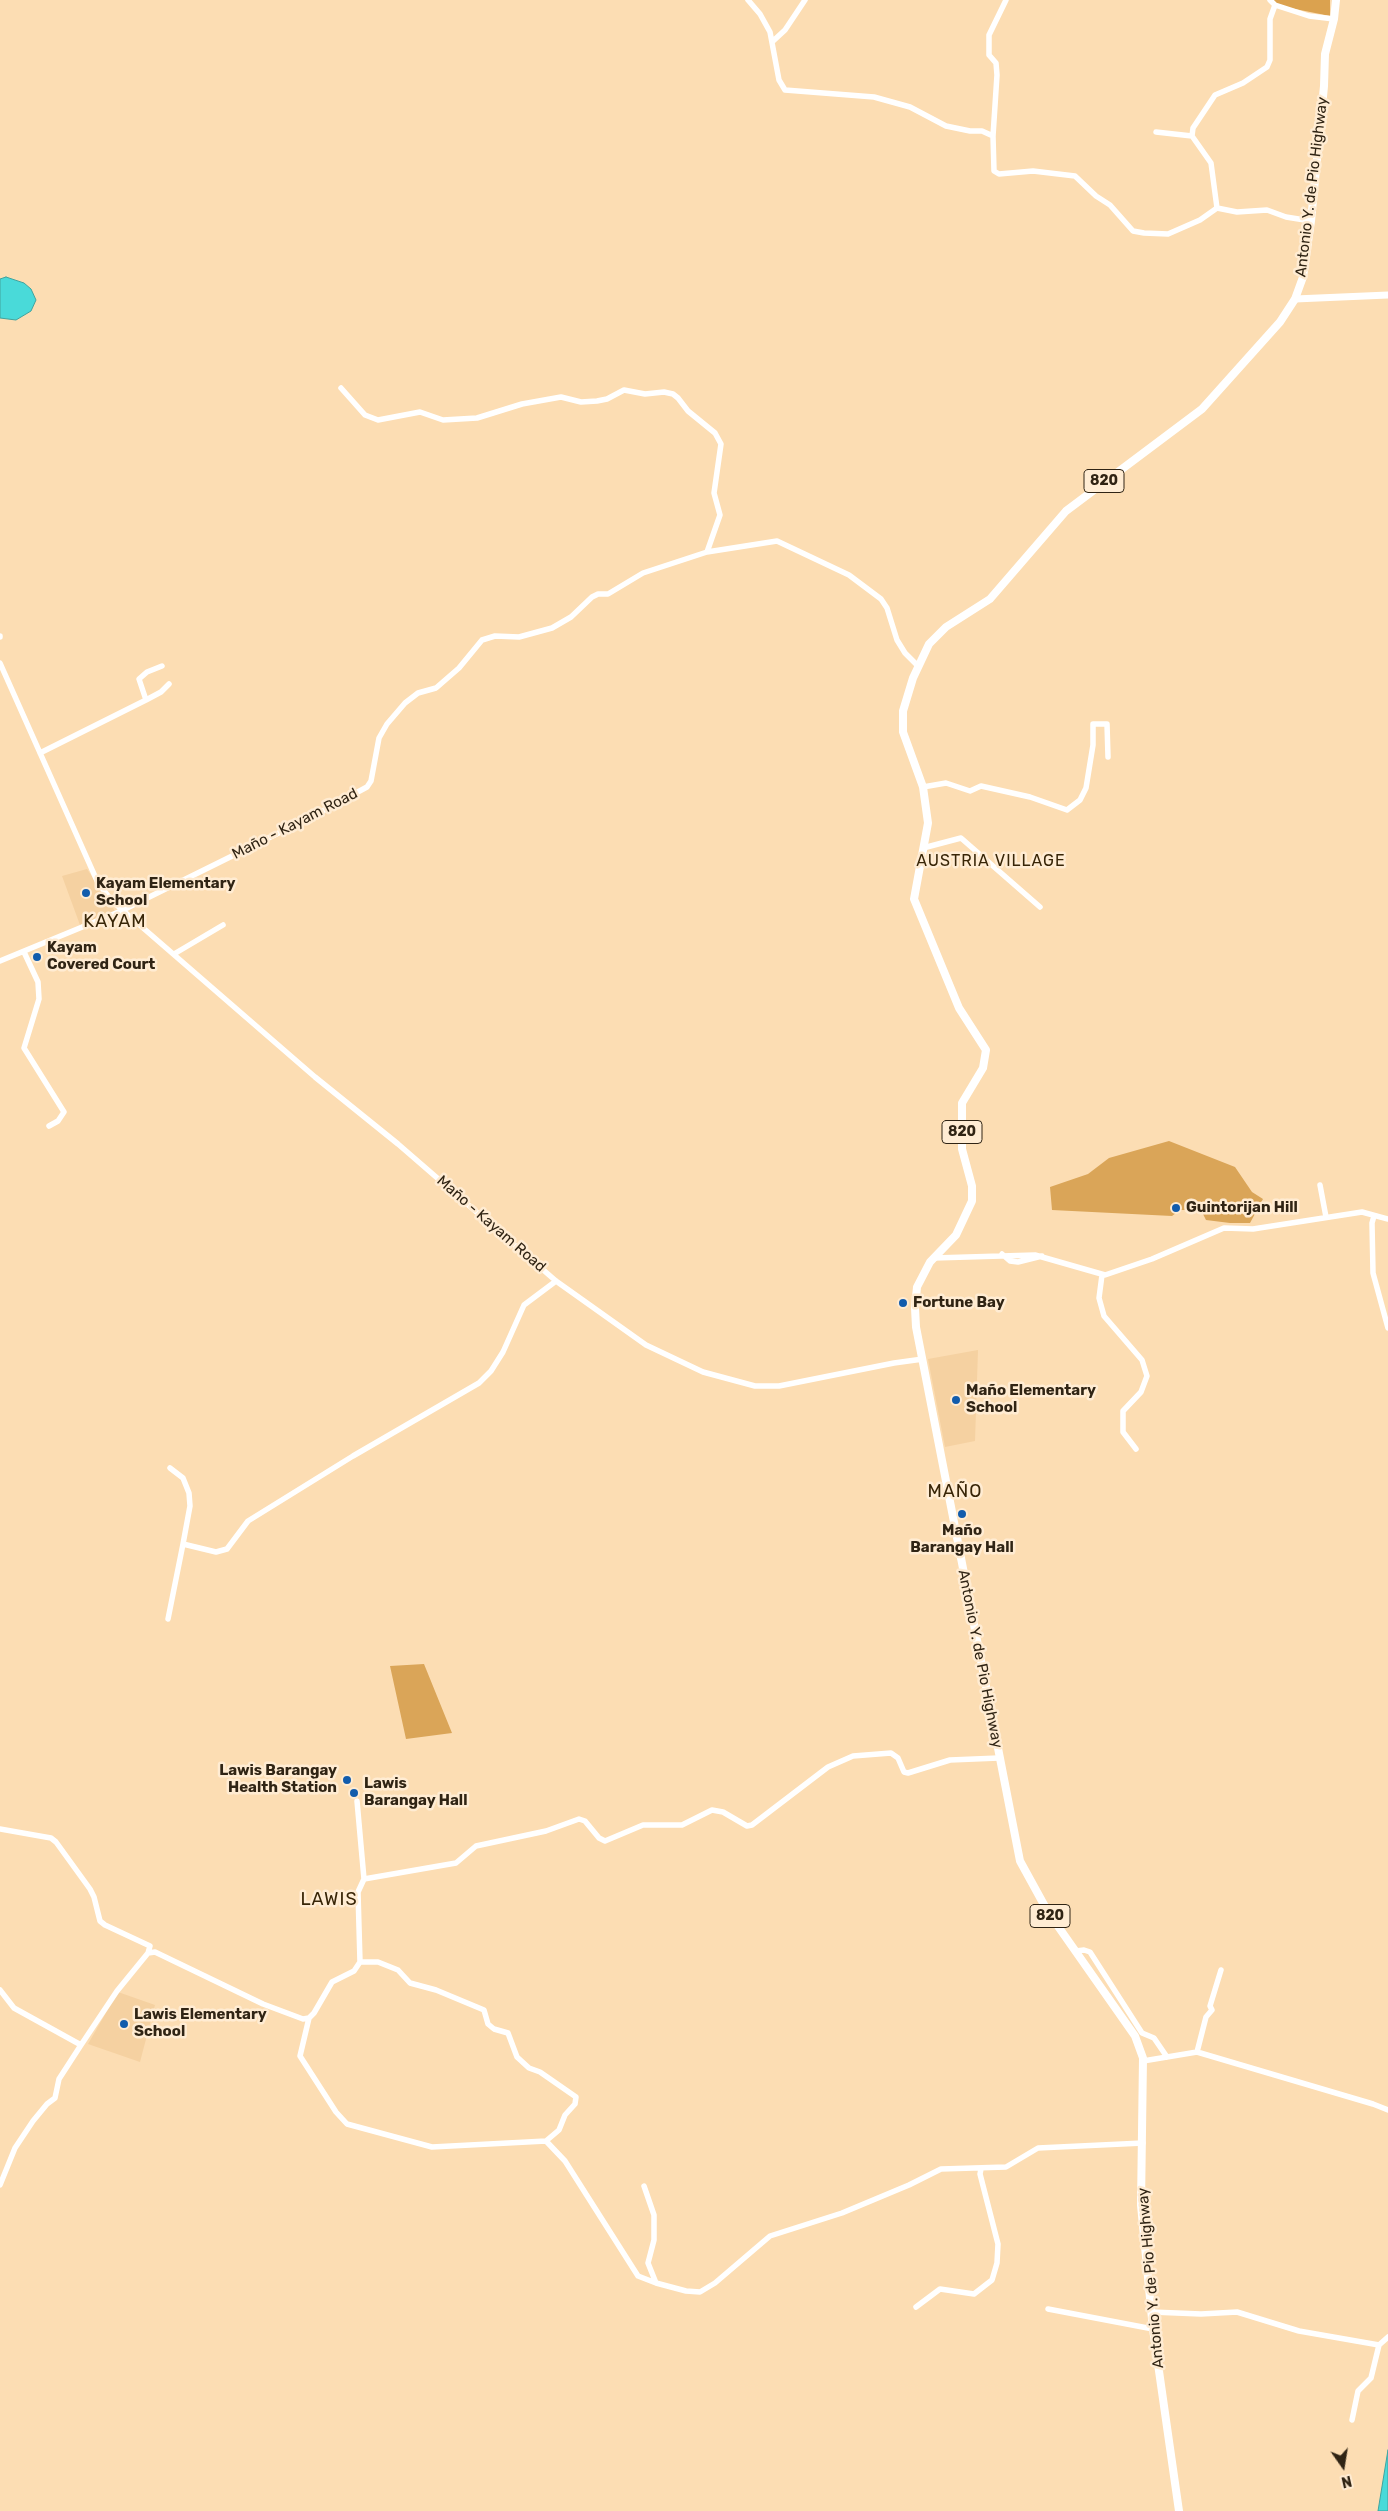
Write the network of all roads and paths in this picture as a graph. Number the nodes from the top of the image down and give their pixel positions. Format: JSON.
{"nodes":[{"id":1,"x":748,"y":0,"type":"edge"},
{"id":2,"x":805,"y":0,"type":"edge"},
{"id":3,"x":1006,"y":0,"type":"edge"},
{"id":4,"x":1270,"y":0,"type":"edge"},
{"id":5,"x":1336,"y":0,"type":"edge"},
{"id":6,"x":1275,"y":6,"type":"junction"},
{"id":7,"x":1334,"y":19,"type":"junction"},
{"id":8,"x":772,"y":42,"type":"junction"},
{"id":9,"x":1156,"y":132,"type":"dead end"},
{"id":10,"x":993,"y":136,"type":"junction"},
{"id":11,"x":1192,"y":136,"type":"junction"},
{"id":12,"x":1217,"y":208,"type":"junction"},
{"id":13,"x":1310,"y":221,"type":"junction"},
{"id":14,"x":1388,"y":295,"type":"edge"},
{"id":15,"x":1295,"y":299,"type":"junction"},
{"id":16,"x":341,"y":388,"type":"dead end"},
{"id":17,"x":706,"y":552,"type":"junction"},
{"id":18,"x":0,"y":663,"type":"edge"},
{"id":19,"x":162,"y":666,"type":"dead end"},
{"id":20,"x":918,"y":666,"type":"junction"},
{"id":21,"x":169,"y":684,"type":"dead end"},
{"id":22,"x":146,"y":700,"type":"junction"},
{"id":23,"x":40,"y":753,"type":"junction"},
{"id":24,"x":1108,"y":757,"type":"dead end"},
{"id":25,"x":923,"y":787,"type":"junction"},
{"id":26,"x":923,"y":848,"type":"junction"},
{"id":27,"x":1040,"y":907,"type":"dead end"},
{"id":28,"x":121,"y":911,"type":"junction"},
{"id":29,"x":223,"y":925,"type":"dead end"},
{"id":30,"x":24,"y":952,"type":"junction"},
{"id":31,"x":174,"y":954,"type":"junction"},
{"id":32,"x":0,"y":961,"type":"edge"},
{"id":33,"x":49,"y":1126,"type":"dead end"},
{"id":34,"x":1320,"y":1185,"type":"dead end"},
{"id":35,"x":1374,"y":1216,"type":"junction"},
{"id":36,"x":1326,"y":1217,"type":"junction"},
{"id":37,"x":1388,"y":1219,"type":"edge"},
{"id":38,"x":934,"y":1258,"type":"junction"},
{"id":39,"x":1102,"y":1275,"type":"junction"},
{"id":40,"x":556,"y":1280,"type":"junction"},
{"id":41,"x":1388,"y":1328,"type":"edge"},
{"id":42,"x":923,"y":1360,"type":"junction"},
{"id":43,"x":1136,"y":1449,"type":"dead end"},
{"id":44,"x":170,"y":1468,"type":"dead end"},
{"id":45,"x":183,"y":1544,"type":"junction"},
{"id":46,"x":168,"y":1619,"type":"dead end"},
{"id":47,"x":999,"y":1758,"type":"junction"},
{"id":48,"x":357,"y":1802,"type":"dead end"},
{"id":49,"x":0,"y":1829,"type":"edge"},
{"id":50,"x":364,"y":1879,"type":"junction"},
{"id":51,"x":1076,"y":1951,"type":"junction"},
{"id":52,"x":148,"y":1953,"type":"junction"},
{"id":53,"x":360,"y":1962,"type":"junction"},
{"id":54,"x":1221,"y":1970,"type":"dead end"},
{"id":55,"x":0,"y":1990,"type":"edge"},
{"id":56,"x":309,"y":2018,"type":"junction"},
{"id":57,"x":81,"y":2045,"type":"junction"},
{"id":58,"x":1197,"y":2052,"type":"junction"},
{"id":59,"x":1167,"y":2057,"type":"junction"},
{"id":60,"x":1143,"y":2061,"type":"junction"},
{"id":61,"x":1388,"y":2110,"type":"edge"},
{"id":62,"x":546,"y":2141,"type":"junction"},
{"id":63,"x":1143,"y":2143,"type":"junction"},
{"id":64,"x":981,"y":2169,"type":"junction"},
{"id":65,"x":0,"y":2185,"type":"edge"},
{"id":66,"x":644,"y":2186,"type":"dead end"},
{"id":67,"x":656,"y":2283,"type":"junction"},
{"id":68,"x":916,"y":2306,"type":"dead end"},
{"id":69,"x":1048,"y":2309,"type":"dead end"},
{"id":70,"x":1152,"y":2312,"type":"junction"},
{"id":71,"x":1153,"y":2329,"type":"junction"},
{"id":72,"x":1388,"y":2336,"type":"edge"},
{"id":73,"x":1379,"y":2345,"type":"junction"},
{"id":74,"x":1352,"y":2420,"type":"dead end"},
{"id":75,"x":1179,"y":2511,"type":"edge"}],
"edges":[{"from":1,"to":8,"type":"street"},
{"from":2,"to":8,"type":"street"},
{"from":3,"to":10,"type":"street"},
{"from":4,"to":6,"type":"street"},
{"from":5,"to":7,"type":"highway","name":"Antonio Y. de Pio Highway","number":"820"},
{"from":6,"to":7,"type":"street"},
{"from":6,"to":11,"type":"street"},
{"from":7,"to":13,"type":"highway","name":"Antonio Y. de Pio Highway","number":"820"},
{"from":8,"to":10,"type":"street"},
{"from":9,"to":11,"type":"street"},
{"from":10,"to":12,"type":"street"},
{"from":11,"to":12,"type":"street"},
{"from":12,"to":13,"type":"street"},
{"from":13,"to":15,"type":"highway","name":"Antonio Y. de Pio Highway","number":"820"},
{"from":14,"to":15,"type":"main road"},
{"from":15,"to":20,"type":"highway","name":"Antonio Y. de Pio Highway","number":"820"},
{"from":16,"to":17,"type":"street"},
{"from":17,"to":20,"type":"street","name":"Maño - Kayam Road"},
{"from":17,"to":28,"type":"street","name":"Maño - Kayam Road"},
{"from":18,"to":23,"type":"street"},
{"from":19,"to":22,"type":"street"},
{"from":20,"to":25,"type":"highway","name":"Antonio Y. de Pio Highway","number":"820"},
{"from":21,"to":22,"type":"street"},
{"from":22,"to":23,"type":"street"},
{"from":23,"to":28,"type":"street"},
{"from":24,"to":25,"type":"street"},
{"from":25,"to":26,"type":"highway","name":"Antonio Y. de Pio Highway","number":"820"},
{"from":26,"to":27,"type":"street"},
{"from":26,"to":38,"type":"highway","name":"Antonio Y. de Pio Highway","number":"820"},
{"from":28,"to":30,"type":"street","name":"Maño - Kayam Road"},
{"from":28,"to":31,"type":"street","name":"Maño - Kayam Road"},
{"from":29,"to":31,"type":"street"},
{"from":30,"to":32,"type":"street","name":"Maño - Kayam Road"},
{"from":30,"to":33,"type":"street"},
{"from":31,"to":40,"type":"street","name":"Maño - Kayam Road"},
{"from":34,"to":36,"type":"street"},
{"from":35,"to":36,"type":"street"},
{"from":35,"to":37,"type":"street"},
{"from":35,"to":41,"type":"street"},
{"from":36,"to":39,"type":"street"},
{"from":38,"to":39,"type":"street"},
{"from":38,"to":42,"type":"highway","name":"Antonio Y. de Pio Highway","number":"820"},
{"from":39,"to":43,"type":"street"},
{"from":40,"to":42,"type":"street","name":"Maño - Kayam Road"},
{"from":40,"to":45,"type":"street"},
{"from":42,"to":47,"type":"highway","name":"Antonio Y. de Pio Highway","number":"820"},
{"from":44,"to":45,"type":"street"},
{"from":45,"to":46,"type":"street"},
{"from":47,"to":50,"type":"street"},
{"from":47,"to":51,"type":"highway","name":"Antonio Y. de Pio Highway","number":"820"},
{"from":48,"to":50,"type":"street"},
{"from":49,"to":52,"type":"street"},
{"from":50,"to":53,"type":"street"},
{"from":51,"to":59,"type":"street"},
{"from":51,"to":60,"type":"highway","name":"Antonio Y. de Pio Highway","number":"820"},
{"from":52,"to":56,"type":"street"},
{"from":52,"to":57,"type":"street"},
{"from":53,"to":56,"type":"street"},
{"from":53,"to":62,"type":"street"},
{"from":54,"to":58,"type":"street"},
{"from":55,"to":57,"type":"street"},
{"from":56,"to":62,"type":"street"},
{"from":57,"to":65,"type":"street"},
{"from":58,"to":59,"type":"street"},
{"from":58,"to":61,"type":"street"},
{"from":59,"to":60,"type":"street"},
{"from":60,"to":63,"type":"highway","name":"Antonio Y. de Pio Highway","number":"820"},
{"from":62,"to":67,"type":"street"},
{"from":63,"to":64,"type":"street"},
{"from":63,"to":70,"type":"highway","name":"Antonio Y. de Pio Highway","number":"820"},
{"from":64,"to":67,"type":"street"},
{"from":64,"to":68,"type":"street"},
{"from":66,"to":67,"type":"street"},
{"from":69,"to":71,"type":"street"},
{"from":70,"to":71,"type":"highway","name":"Antonio Y. de Pio Highway","number":"820"},
{"from":70,"to":73,"type":"street"},
{"from":71,"to":75,"type":"highway","name":"Antonio Y. de Pio Highway","number":"820"},
{"from":72,"to":73,"type":"street"},
{"from":73,"to":74,"type":"street"}]}
